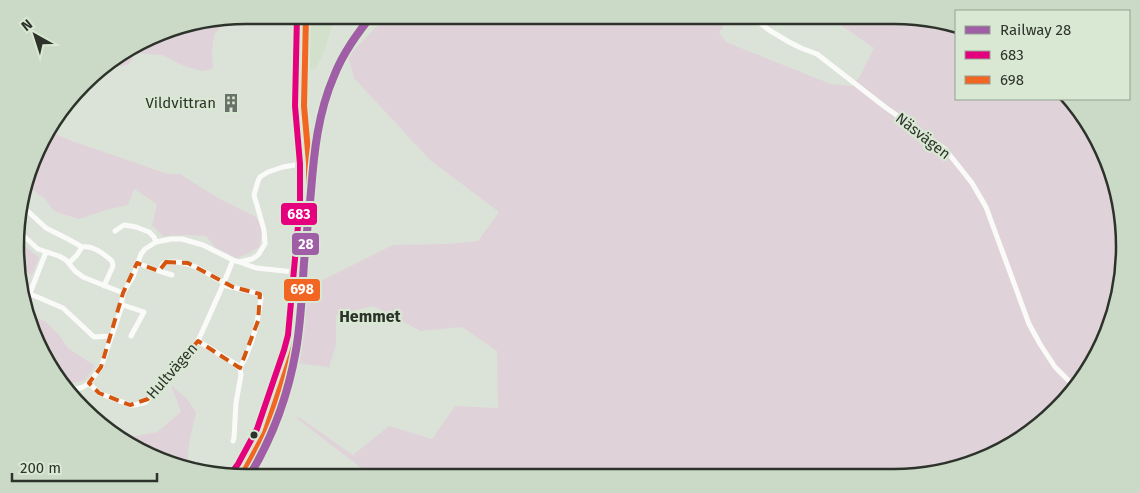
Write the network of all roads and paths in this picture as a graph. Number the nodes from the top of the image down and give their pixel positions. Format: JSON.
{"nodes":[{"id":1,"x":297,"y":24,"type":"edge"},
{"id":2,"x":761,"y":24,"type":"edge"},
{"id":3,"x":300,"y":164,"type":"junction"},
{"id":4,"x":27,"y":210,"type":"edge"},
{"id":5,"x":115,"y":231,"type":"dead end"},
{"id":6,"x":24,"y":236,"type":"edge"},
{"id":7,"x":156,"y":242,"type":"junction"},
{"id":8,"x":82,"y":247,"type":"junction"},
{"id":9,"x":46,"y":252,"type":"junction"},
{"id":10,"x":233,"y":260,"type":"junction"},
{"id":11,"x":239,"y":262,"type":"junction"},
{"id":12,"x":69,"y":263,"type":"junction"},
{"id":13,"x":137,"y":264,"type":"junction"},
{"id":14,"x":159,"y":271,"type":"junction"},
{"id":15,"x":294,"y":272,"type":"junction"},
{"id":16,"x":172,"y":275,"type":"dead end"},
{"id":17,"x":224,"y":284,"type":"junction"},
{"id":18,"x":104,"y":286,"type":"junction"},
{"id":19,"x":30,"y":293,"type":"joint"},
{"id":20,"x":124,"y":293,"type":"junction"},
{"id":21,"x":123,"y":304,"type":"junction"},
{"id":22,"x":112,"y":336,"type":"junction"},
{"id":23,"x":131,"y":336,"type":"dead end"},
{"id":24,"x":198,"y":341,"type":"junction"},
{"id":25,"x":240,"y":368,"type":"junction"},
{"id":26,"x":1070,"y":382,"type":"edge"},
{"id":27,"x":89,"y":383,"type":"junction"},
{"id":28,"x":76,"y":389,"type":"edge"},
{"id":29,"x":233,"y":441,"type":"dead end"},
{"id":30,"x":234,"y":469,"type":"edge"}],
"edges":[{"from":1,"to":3,"type":"main road"},
{"from":2,"to":26,"type":"street","name":"Näsvägen"},
{"from":3,"to":11,"type":"street"},
{"from":3,"to":15,"type":"main road"},
{"from":4,"to":8,"type":"street"},
{"from":5,"to":7,"type":"street"},
{"from":6,"to":9,"type":"street"},
{"from":7,"to":10,"type":"street"},
{"from":7,"to":13,"type":"street"},
{"from":8,"to":12,"type":"street"},
{"from":8,"to":18,"type":"street"},
{"from":9,"to":12,"type":"street"},
{"from":9,"to":19,"type":"street"},
{"from":10,"to":11,"type":"street"},
{"from":10,"to":17,"type":"street","name":"Hultvägen"},
{"from":11,"to":15,"type":"street"},
{"from":12,"to":18,"type":"street"},
{"from":13,"to":14,"type":"street"},
{"from":13,"to":20,"type":"street"},
{"from":14,"to":16,"type":"street"},
{"from":14,"to":17,"type":"street"},
{"from":15,"to":30,"type":"main road"},
{"from":17,"to":24,"type":"street","name":"Hultvägen"},
{"from":17,"to":25,"type":"street"},
{"from":18,"to":20,"type":"street"},
{"from":19,"to":22,"type":"street"},
{"from":20,"to":21,"type":"street"},
{"from":21,"to":22,"type":"street"},
{"from":21,"to":23,"type":"street"},
{"from":22,"to":27,"type":"street"},
{"from":24,"to":25,"type":"street"},
{"from":24,"to":27,"type":"street","name":"Hultvägen"},
{"from":25,"to":29,"type":"street"},
{"from":27,"to":28,"type":"street"}]}
